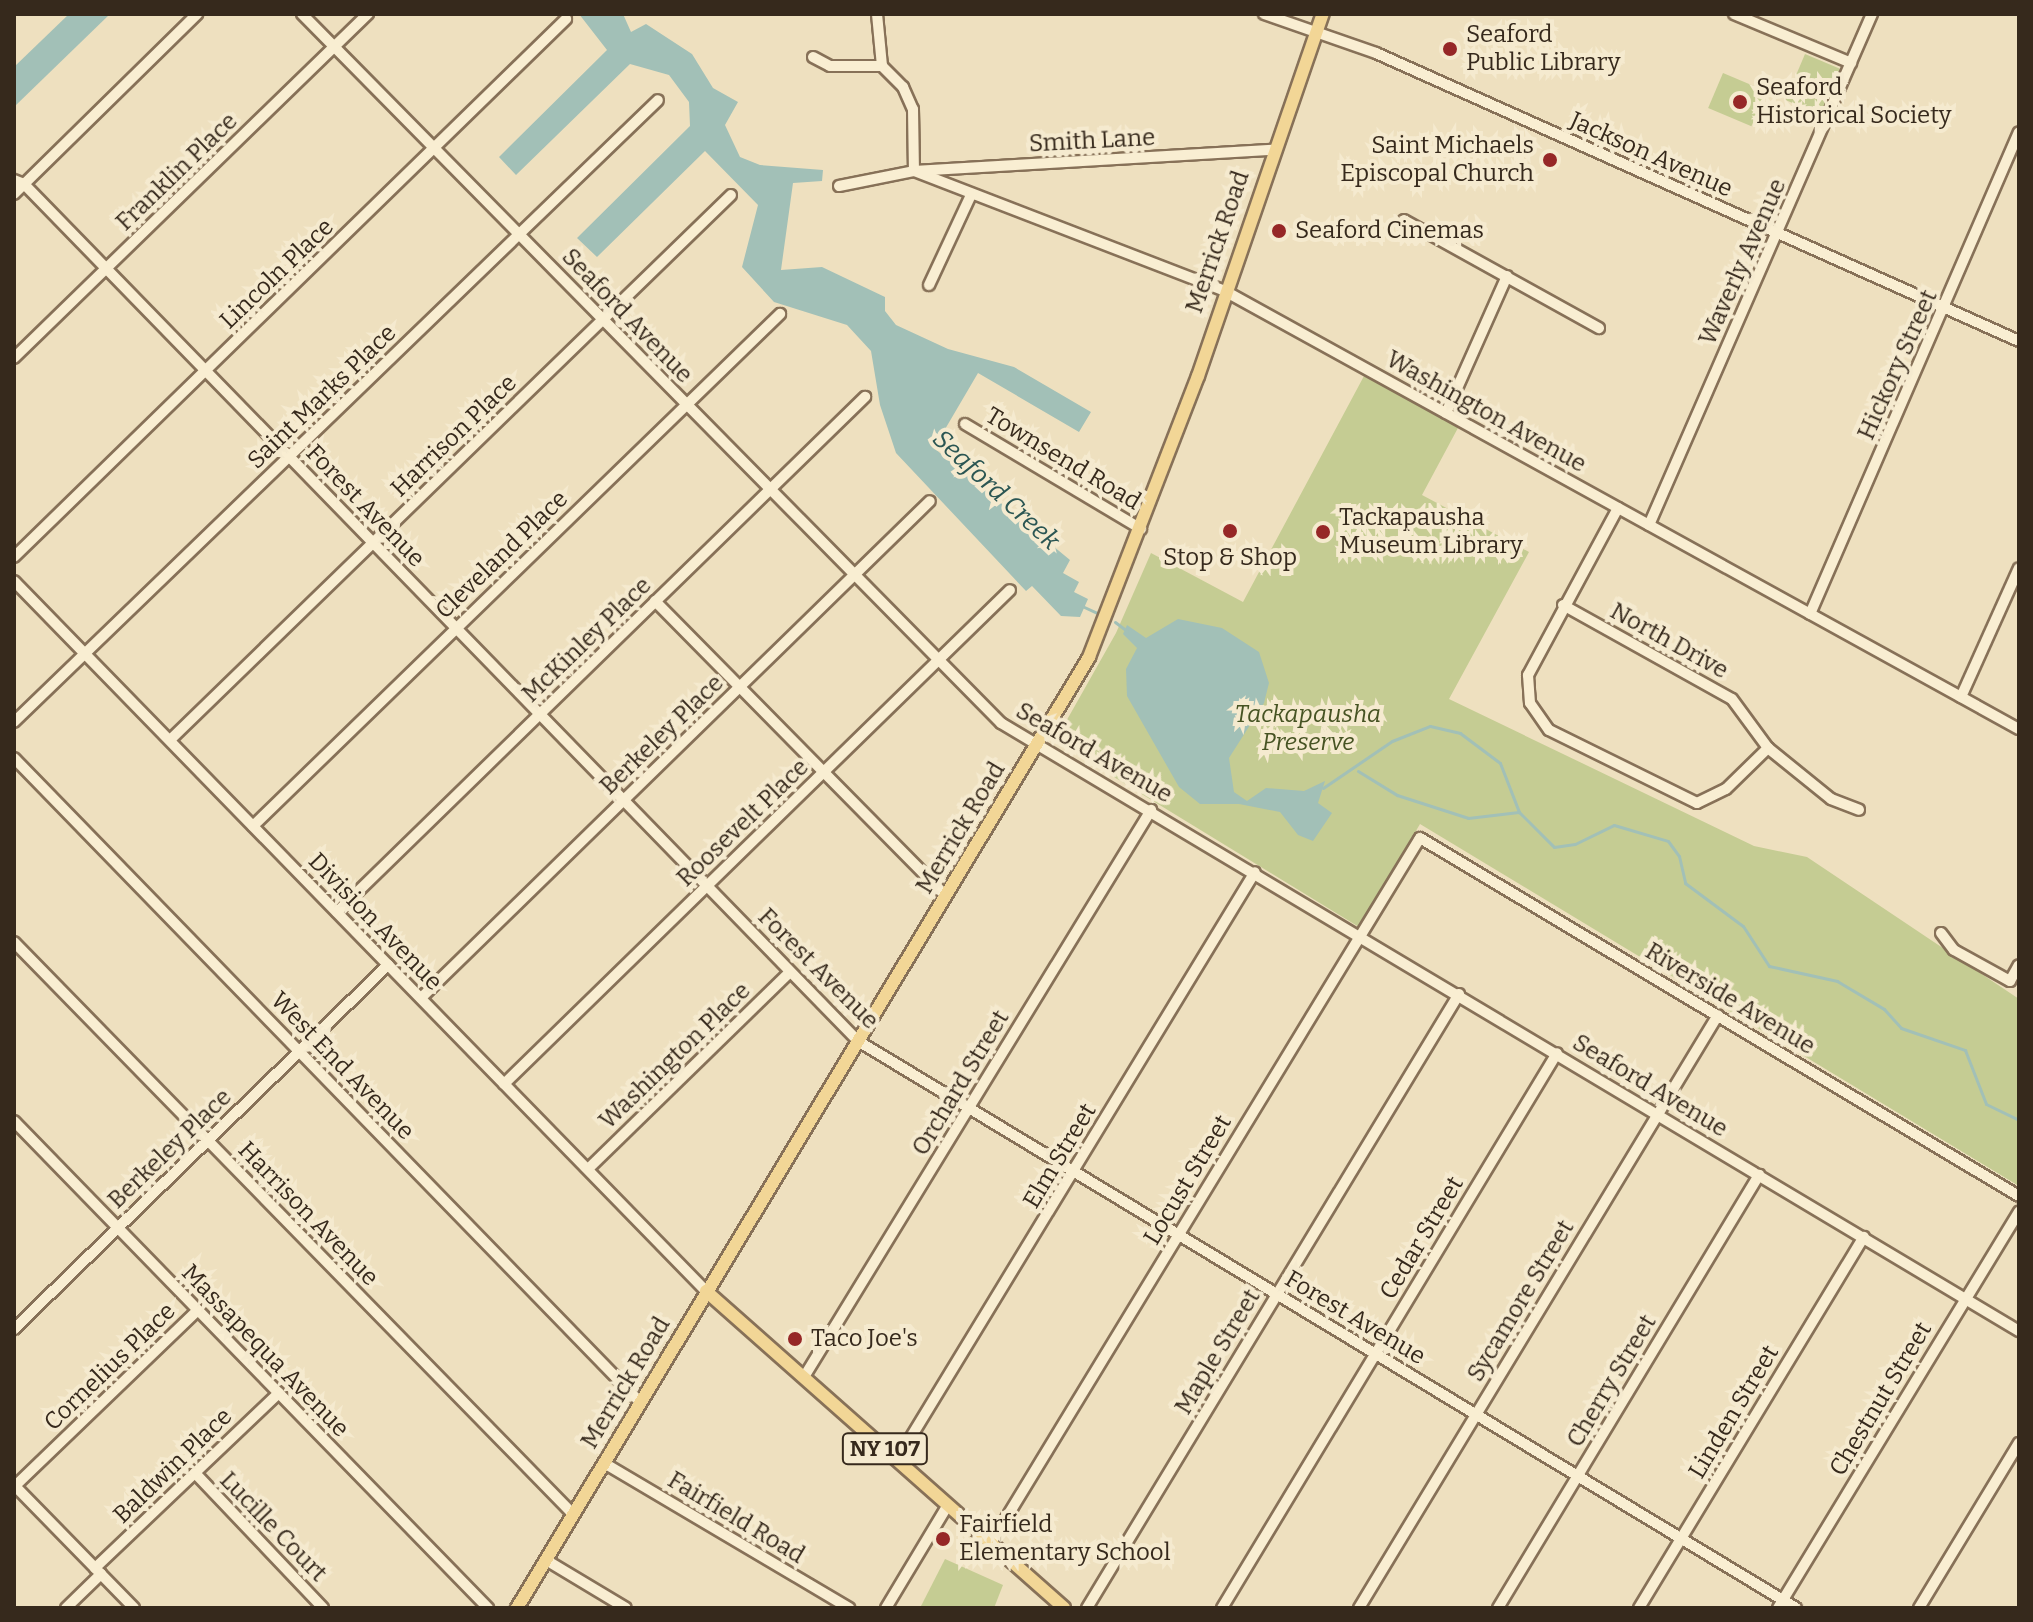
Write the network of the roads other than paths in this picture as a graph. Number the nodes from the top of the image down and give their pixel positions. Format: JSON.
{"nodes":[{"id":1,"x":197,"y":14,"type":"edge"},
{"id":2,"x":302,"y":14,"type":"edge"},
{"id":3,"x":368,"y":14,"type":"edge"},
{"id":4,"x":877,"y":14,"type":"edge"},
{"id":5,"x":1264,"y":14,"type":"edge"},
{"id":6,"x":1323,"y":14,"type":"edge"},
{"id":7,"x":1734,"y":14,"type":"edge"},
{"id":8,"x":1872,"y":14,"type":"edge"},
{"id":9,"x":566,"y":19,"type":"dead end"},
{"id":10,"x":1317,"y":29,"type":"junction"},
{"id":11,"x":334,"y":47,"type":"junction"},
{"id":12,"x":813,"y":57,"type":"dead end"},
{"id":13,"x":1851,"y":63,"type":"junction"},
{"id":14,"x":882,"y":66,"type":"junction"},
{"id":15,"x":658,"y":100,"type":"dead end"},
{"id":16,"x":2019,"y":132,"type":"edge"},
{"id":17,"x":434,"y":149,"type":"junction"},
{"id":18,"x":1272,"y":150,"type":"junction"},
{"id":19,"x":914,"y":171,"type":"junction"},
{"id":20,"x":19,"y":182,"type":"edge"},
{"id":21,"x":839,"y":186,"type":"dead end"},
{"id":22,"x":14,"y":194,"type":"edge"},
{"id":23,"x":731,"y":195,"type":"dead end"},
{"id":24,"x":971,"y":195,"type":"junction"},
{"id":25,"x":1404,"y":220,"type":"dead end"},
{"id":26,"x":1778,"y":233,"type":"junction"},
{"id":27,"x":519,"y":235,"type":"junction"},
{"id":28,"x":106,"y":269,"type":"junction"},
{"id":29,"x":1507,"y":276,"type":"junction"},
{"id":30,"x":929,"y":285,"type":"dead end"},
{"id":31,"x":1223,"y":290,"type":"junction"},
{"id":32,"x":1945,"y":308,"type":"junction"},
{"id":33,"x":780,"y":314,"type":"dead end"},
{"id":34,"x":603,"y":320,"type":"junction"},
{"id":35,"x":1599,"y":328,"type":"dead end"},
{"id":36,"x":2019,"y":341,"type":"edge"},
{"id":37,"x":14,"y":358,"type":"edge"},
{"id":38,"x":205,"y":370,"type":"junction"},
{"id":39,"x":865,"y":397,"type":"dead end"},
{"id":40,"x":686,"y":405,"type":"junction"},
{"id":41,"x":1446,"y":413,"type":"junction"},
{"id":42,"x":965,"y":424,"type":"dead end"},
{"id":43,"x":289,"y":457,"type":"junction"},
{"id":44,"x":769,"y":490,"type":"junction"},
{"id":45,"x":930,"y":501,"type":"dead end"},
{"id":46,"x":1618,"y":508,"type":"junction"},
{"id":47,"x":1649,"y":525,"type":"junction"},
{"id":48,"x":1141,"y":529,"type":"junction"},
{"id":49,"x":373,"y":542,"type":"junction"},
{"id":50,"x":14,"y":557,"type":"edge"},
{"id":51,"x":2019,"y":568,"type":"edge"},
{"id":52,"x":854,"y":576,"type":"junction"},
{"id":53,"x":14,"y":581,"type":"edge"},
{"id":54,"x":1010,"y":590,"type":"dead end"},
{"id":55,"x":655,"y":601,"type":"junction"},
{"id":56,"x":1563,"y":605,"type":"junction"},
{"id":57,"x":1810,"y":614,"type":"junction"},
{"id":58,"x":456,"y":628,"type":"junction"},
{"id":59,"x":85,"y":653,"type":"junction"},
{"id":60,"x":938,"y":661,"type":"junction"},
{"id":61,"x":739,"y":688,"type":"junction"},
{"id":62,"x":1961,"y":697,"type":"junction"},
{"id":63,"x":539,"y":714,"type":"junction"},
{"id":64,"x":14,"y":722,"type":"edge"},
{"id":65,"x":2019,"y":729,"type":"edge"},
{"id":66,"x":170,"y":740,"type":"junction"},
{"id":67,"x":1038,"y":743,"type":"junction"},
{"id":68,"x":1768,"y":748,"type":"junction"},
{"id":69,"x":14,"y":758,"type":"edge"},
{"id":70,"x":822,"y":773,"type":"junction"},
{"id":71,"x":623,"y":800,"type":"junction"},
{"id":72,"x":1151,"y":810,"type":"junction"},
{"id":73,"x":1859,"y":810,"type":"dead end"},
{"id":74,"x":253,"y":826,"type":"junction"},
{"id":75,"x":1420,"y":838,"type":"joint"},
{"id":76,"x":1255,"y":872,"type":"junction"},
{"id":77,"x":707,"y":886,"type":"junction"},
{"id":78,"x":946,"y":896,"type":"junction"},
{"id":79,"x":337,"y":912,"type":"junction"},
{"id":80,"x":1941,"y":933,"type":"dead end"},
{"id":81,"x":1359,"y":935,"type":"junction"},
{"id":82,"x":14,"y":942,"type":"edge"},
{"id":83,"x":388,"y":965,"type":"junction"},
{"id":84,"x":2019,"y":965,"type":"edge"},
{"id":85,"x":790,"y":972,"type":"junction"},
{"id":86,"x":1459,"y":994,"type":"junction"},
{"id":87,"x":421,"y":998,"type":"junction"},
{"id":88,"x":1718,"y":1015,"type":"junction"},
{"id":89,"x":858,"y":1041,"type":"junction"},
{"id":90,"x":300,"y":1051,"type":"junction"},
{"id":91,"x":1557,"y":1053,"type":"junction"},
{"id":92,"x":504,"y":1084,"type":"junction"},
{"id":93,"x":969,"y":1108,"type":"junction"},
{"id":94,"x":1658,"y":1114,"type":"junction"},
{"id":95,"x":14,"y":1121,"type":"edge"},
{"id":96,"x":208,"y":1140,"type":"junction"},
{"id":97,"x":588,"y":1169,"type":"junction"},
{"id":98,"x":1074,"y":1172,"type":"junction"},
{"id":99,"x":1759,"y":1175,"type":"junction"},
{"id":100,"x":2019,"y":1196,"type":"edge"},
{"id":101,"x":2019,"y":1211,"type":"edge"},
{"id":102,"x":118,"y":1228,"type":"junction"},
{"id":103,"x":1178,"y":1234,"type":"junction"},
{"id":104,"x":1864,"y":1237,"type":"junction"},
{"id":105,"x":706,"y":1291,"type":"junction"},
{"id":106,"x":1277,"y":1294,"type":"junction"},
{"id":107,"x":1965,"y":1298,"type":"junction"},
{"id":108,"x":198,"y":1310,"type":"junction"},
{"id":109,"x":14,"y":1329,"type":"edge"},
{"id":110,"x":2019,"y":1331,"type":"edge"},
{"id":111,"x":1375,"y":1354,"type":"junction"},
{"id":112,"x":804,"y":1377,"type":"junction"},
{"id":113,"x":279,"y":1393,"type":"junction"},
{"id":114,"x":640,"y":1402,"type":"junction"},
{"id":115,"x":1475,"y":1414,"type":"junction"},
{"id":116,"x":2019,"y":1443,"type":"edge"},
{"id":117,"x":897,"y":1460,"type":"junction"},
{"id":118,"x":604,"y":1463,"type":"junction"},
{"id":119,"x":195,"y":1473,"type":"junction"},
{"id":120,"x":1578,"y":1477,"type":"junction"},
{"id":121,"x":14,"y":1486,"type":"edge"},
{"id":122,"x":948,"y":1505,"type":"junction"},
{"id":123,"x":573,"y":1514,"type":"junction"},
{"id":124,"x":1681,"y":1539,"type":"junction"},
{"id":125,"x":991,"y":1543,"type":"junction"},
{"id":126,"x":546,"y":1560,"type":"junction"},
{"id":127,"x":98,"y":1571,"type":"junction"},
{"id":128,"x":1781,"y":1604,"type":"edge"},
{"id":129,"x":66,"y":1608,"type":"edge"},
{"id":130,"x":134,"y":1608,"type":"edge"},
{"id":131,"x":323,"y":1608,"type":"edge"},
{"id":132,"x":488,"y":1608,"type":"edge"},
{"id":133,"x":517,"y":1608,"type":"edge"},
{"id":134,"x":626,"y":1608,"type":"edge"},
{"id":135,"x":849,"y":1608,"type":"edge"},
{"id":136,"x":886,"y":1608,"type":"edge"},
{"id":137,"x":1064,"y":1608,"type":"edge"},
{"id":138,"x":1087,"y":1608,"type":"edge"},
{"id":139,"x":1222,"y":1608,"type":"edge"},
{"id":140,"x":1359,"y":1608,"type":"edge"},
{"id":141,"x":1498,"y":1608,"type":"edge"},
{"id":142,"x":1639,"y":1608,"type":"edge"},
{"id":143,"x":1796,"y":1608,"type":"edge"},
{"id":144,"x":1919,"y":1608,"type":"edge"}],
"edges":[{"from":1,"to":20,"type":"street"},
{"from":2,"to":11,"type":"street","name":"Seaford Avenue"},
{"from":3,"to":11,"type":"street","name":"Franklin Place"},
{"from":4,"to":14,"type":"street"},
{"from":5,"to":10,"type":"street","name":"Jackson Avenue"},
{"from":6,"to":10,"type":"main road","name":"Merrick Road"},
{"from":7,"to":13,"type":"street"},
{"from":8,"to":13,"type":"street","name":"Waverly Avenue"},
{"from":9,"to":17,"type":"street","name":"Lincoln Place"},
{"from":10,"to":18,"type":"main road","name":"Merrick Road"},
{"from":10,"to":26,"type":"street","name":"Jackson Avenue"},
{"from":11,"to":17,"type":"street","name":"Seaford Avenue"},
{"from":11,"to":28,"type":"street","name":"Franklin Place"},
{"from":12,"to":14,"type":"street"},
{"from":13,"to":26,"type":"street","name":"Waverly Avenue"},
{"from":14,"to":19,"type":"street"},
{"from":15,"to":27,"type":"street","name":"Saint Marks Place"},
{"from":16,"to":32,"type":"street","name":"Hickory Street"},
{"from":17,"to":27,"type":"street","name":"Seaford Avenue"},
{"from":17,"to":38,"type":"street","name":"Lincoln Place"},
{"from":18,"to":19,"type":"street","name":"Smith Lane"},
{"from":18,"to":31,"type":"main road","name":"Merrick Road"},
{"from":19,"to":21,"type":"street","name":"Smith Lane"},
{"from":19,"to":24,"type":"street","name":"Washington Avenue"},
{"from":20,"to":22,"type":"street"},
{"from":20,"to":28,"type":"street","name":"Forest Avenue"},
{"from":23,"to":34,"type":"street","name":"Harrison Place"},
{"from":24,"to":30,"type":"street"},
{"from":24,"to":31,"type":"street","name":"Washington Avenue"},
{"from":25,"to":29,"type":"street"},
{"from":26,"to":32,"type":"street","name":"Jackson Avenue"},
{"from":26,"to":47,"type":"street","name":"Waverly Avenue"},
{"from":27,"to":34,"type":"street","name":"Seaford Avenue"},
{"from":27,"to":43,"type":"street","name":"Saint Marks Place"},
{"from":28,"to":37,"type":"street","name":"Franklin Place"},
{"from":28,"to":38,"type":"street","name":"Forest Avenue"},
{"from":29,"to":35,"type":"street"},
{"from":29,"to":41,"type":"street"},
{"from":31,"to":41,"type":"street","name":"Washington Avenue"},
{"from":31,"to":48,"type":"main road","name":"Merrick Road"},
{"from":32,"to":36,"type":"street","name":"Jackson Avenue"},
{"from":32,"to":57,"type":"street","name":"Hickory Street"},
{"from":33,"to":40,"type":"street","name":"Cleveland Place"},
{"from":34,"to":40,"type":"street","name":"Seaford Avenue"},
{"from":34,"to":49,"type":"street","name":"Harrison Place"},
{"from":38,"to":43,"type":"street","name":"Forest Avenue"},
{"from":38,"to":50,"type":"street","name":"Lincoln Place"},
{"from":39,"to":44,"type":"street","name":"McKinley Place"},
{"from":40,"to":44,"type":"street","name":"Seaford Avenue"},
{"from":40,"to":58,"type":"street","name":"Cleveland Place"},
{"from":41,"to":46,"type":"street","name":"Washington Avenue"},
{"from":42,"to":48,"type":"street","name":"Townsend Road"},
{"from":43,"to":49,"type":"street","name":"Forest Avenue"},
{"from":43,"to":59,"type":"street","name":"Saint Marks Place"},
{"from":44,"to":52,"type":"street","name":"Seaford Avenue"},
{"from":44,"to":55,"type":"street","name":"McKinley Place"},
{"from":45,"to":52,"type":"street","name":"Berkeley Place"},
{"from":46,"to":47,"type":"street","name":"Washington Avenue"},
{"from":46,"to":56,"type":"street"},
{"from":47,"to":57,"type":"street","name":"Washington Avenue"},
{"from":48,"to":67,"type":"main road","name":"Merrick Road"},
{"from":49,"to":58,"type":"street","name":"Forest Avenue"},
{"from":49,"to":66,"type":"street","name":"Harrison Place"},
{"from":51,"to":62,"type":"street"},
{"from":52,"to":60,"type":"street","name":"Seaford Avenue"},
{"from":52,"to":61,"type":"street","name":"Berkeley Place"},
{"from":53,"to":59,"type":"street","name":"Division Avenue"},
{"from":54,"to":60,"type":"street","name":"Roosevelt Place"},
{"from":55,"to":61,"type":"street"},
{"from":55,"to":63,"type":"street","name":"McKinley Place"},
{"from":56,"to":68,"type":"street","name":"North Drive"},
{"from":56,"to":68,"type":"street"},
{"from":57,"to":62,"type":"street","name":"Washington Avenue"},
{"from":58,"to":63,"type":"street","name":"Forest Avenue"},
{"from":58,"to":74,"type":"street","name":"Cleveland Place"},
{"from":59,"to":64,"type":"street","name":"Saint Marks Place"},
{"from":59,"to":66,"type":"street","name":"Division Avenue"},
{"from":60,"to":67,"type":"street","name":"Seaford Avenue"},
{"from":60,"to":70,"type":"street","name":"Roosevelt Place"},
{"from":61,"to":70,"type":"street"},
{"from":61,"to":71,"type":"street","name":"Berkeley Place"},
{"from":62,"to":65,"type":"street","name":"Washington Avenue"},
{"from":63,"to":71,"type":"street","name":"Forest Avenue"},
{"from":63,"to":79,"type":"street","name":"McKinley Place"},
{"from":66,"to":74,"type":"street","name":"Division Avenue"},
{"from":67,"to":72,"type":"street","name":"Seaford Avenue"},
{"from":67,"to":78,"type":"main road","name":"Merrick Road"},
{"from":68,"to":73,"type":"street","name":"North Drive"},
{"from":69,"to":90,"type":"street","name":"West End Avenue"},
{"from":70,"to":77,"type":"street","name":"Roosevelt Place"},
{"from":70,"to":78,"type":"street"},
{"from":71,"to":77,"type":"street","name":"Forest Avenue"},
{"from":71,"to":87,"type":"street","name":"Berkeley Place"},
{"from":72,"to":76,"type":"street","name":"Seaford Avenue"},
{"from":72,"to":93,"type":"street","name":"Orchard Street"},
{"from":74,"to":79,"type":"street","name":"Division Avenue"},
{"from":75,"to":81,"type":"street","name":"Locust Street"},
{"from":75,"to":88,"type":"street","name":"Riverside Avenue"},
{"from":76,"to":81,"type":"street","name":"Seaford Avenue"},
{"from":76,"to":98,"type":"street","name":"Elm Street"},
{"from":77,"to":85,"type":"street","name":"Forest Avenue"},
{"from":77,"to":92,"type":"street","name":"Roosevelt Place"},
{"from":78,"to":89,"type":"main road","name":"Merrick Road"},
{"from":79,"to":83,"type":"street","name":"Division Avenue"},
{"from":80,"to":84,"type":"street"},
{"from":81,"to":86,"type":"street","name":"Seaford Avenue"},
{"from":81,"to":103,"type":"street","name":"Locust Street"},
{"from":82,"to":96,"type":"street","name":"Harrison Avenue"},
{"from":83,"to":87,"type":"street","name":"Division Avenue"},
{"from":83,"to":90,"type":"street","name":"Berkeley Place"},
{"from":85,"to":89,"type":"street","name":"Forest Avenue"},
{"from":85,"to":97,"type":"street","name":"Washington Place"},
{"from":86,"to":91,"type":"street","name":"Seaford Avenue"},
{"from":86,"to":106,"type":"street","name":"Maple Street"},
{"from":87,"to":92,"type":"street","name":"Division Avenue"},
{"from":88,"to":94,"type":"street","name":"Sycamore Street"},
{"from":88,"to":100,"type":"street","name":"Riverside Avenue"},
{"from":89,"to":93,"type":"street","name":"Forest Avenue"},
{"from":89,"to":105,"type":"main road","name":"Merrick Road"},
{"from":90,"to":96,"type":"street","name":"Berkeley Place"},
{"from":90,"to":114,"type":"street","name":"West End Avenue"},
{"from":91,"to":94,"type":"street","name":"Seaford Avenue"},
{"from":91,"to":111,"type":"street","name":"Cedar Street"},
{"from":92,"to":97,"type":"street","name":"Division Avenue"},
{"from":93,"to":98,"type":"street","name":"Forest Avenue"},
{"from":93,"to":112,"type":"street","name":"Orchard Street"},
{"from":94,"to":99,"type":"street","name":"Seaford Avenue"},
{"from":94,"to":115,"type":"street","name":"Sycamore Street"},
{"from":95,"to":102,"type":"street","name":"Massapequa Avenue"},
{"from":96,"to":102,"type":"street","name":"Berkeley Place"},
{"from":96,"to":123,"type":"street","name":"Harrison Avenue"},
{"from":97,"to":105,"type":"street","name":"Division Avenue"},
{"from":98,"to":103,"type":"street","name":"Forest Avenue"},
{"from":98,"to":117,"type":"street","name":"Elm Street"},
{"from":99,"to":104,"type":"street","name":"Seaford Avenue"},
{"from":99,"to":120,"type":"street","name":"Cherry Street"},
{"from":101,"to":107,"type":"street","name":"Chestnut Street"},
{"from":102,"to":108,"type":"street","name":"Massapequa Avenue"},
{"from":102,"to":109,"type":"street","name":"Berkeley Place"},
{"from":103,"to":106,"type":"street","name":"Forest Avenue"},
{"from":103,"to":125,"type":"street","name":"Locust Street"},
{"from":104,"to":107,"type":"street","name":"Seaford Avenue"},
{"from":104,"to":124,"type":"street","name":"Linden Street"},
{"from":105,"to":112,"type":"main road","number":"NY 107"},
{"from":105,"to":114,"type":"main road","name":"Merrick Road"},
{"from":106,"to":111,"type":"street","name":"Forest Avenue"},
{"from":106,"to":138,"type":"street","name":"Maple Street"},
{"from":107,"to":110,"type":"street","name":"Seaford Avenue"},
{"from":107,"to":128,"type":"street","name":"Chestnut Street"},
{"from":108,"to":113,"type":"street","name":"Massapequa Avenue"},
{"from":108,"to":121,"type":"street","name":"Cornelius Place"},
{"from":111,"to":115,"type":"street","name":"Forest Avenue"},
{"from":111,"to":139,"type":"street","name":"Cedar Street"},
{"from":112,"to":117,"type":"main road","number":"NY 107"},
{"from":113,"to":119,"type":"street","name":"Baldwin Place"},
{"from":113,"to":132,"type":"street","name":"Massapequa Avenue"},
{"from":114,"to":118,"type":"main road","name":"Merrick Road"},
{"from":115,"to":120,"type":"street","name":"Forest Avenue"},
{"from":115,"to":140,"type":"street","name":"Sycamore Street"},
{"from":116,"to":144,"type":"street"},
{"from":117,"to":122,"type":"main road","number":"NY 107"},
{"from":118,"to":123,"type":"main road","name":"Merrick Road"},
{"from":118,"to":135,"type":"street","name":"Fairfield Road"},
{"from":119,"to":127,"type":"street","name":"Baldwin Place"},
{"from":119,"to":131,"type":"street","name":"Lucille Court"},
{"from":120,"to":124,"type":"street","name":"Forest Avenue"},
{"from":120,"to":141,"type":"street","name":"Cherry Street"},
{"from":121,"to":127,"type":"street"},
{"from":122,"to":125,"type":"main road","number":"NY 107"},
{"from":122,"to":136,"type":"street"},
{"from":123,"to":126,"type":"main road","name":"Merrick Road"},
{"from":124,"to":128,"type":"street","name":"Forest Avenue"},
{"from":124,"to":142,"type":"street","name":"Linden Street"},
{"from":125,"to":137,"type":"main road","number":"NY 107"},
{"from":126,"to":133,"type":"main road","name":"Merrick Road"},
{"from":126,"to":134,"type":"street"},
{"from":127,"to":129,"type":"street","name":"Baldwin Place"},
{"from":127,"to":130,"type":"street"},
{"from":128,"to":143,"type":"street","name":"Forest Avenue"}]}
